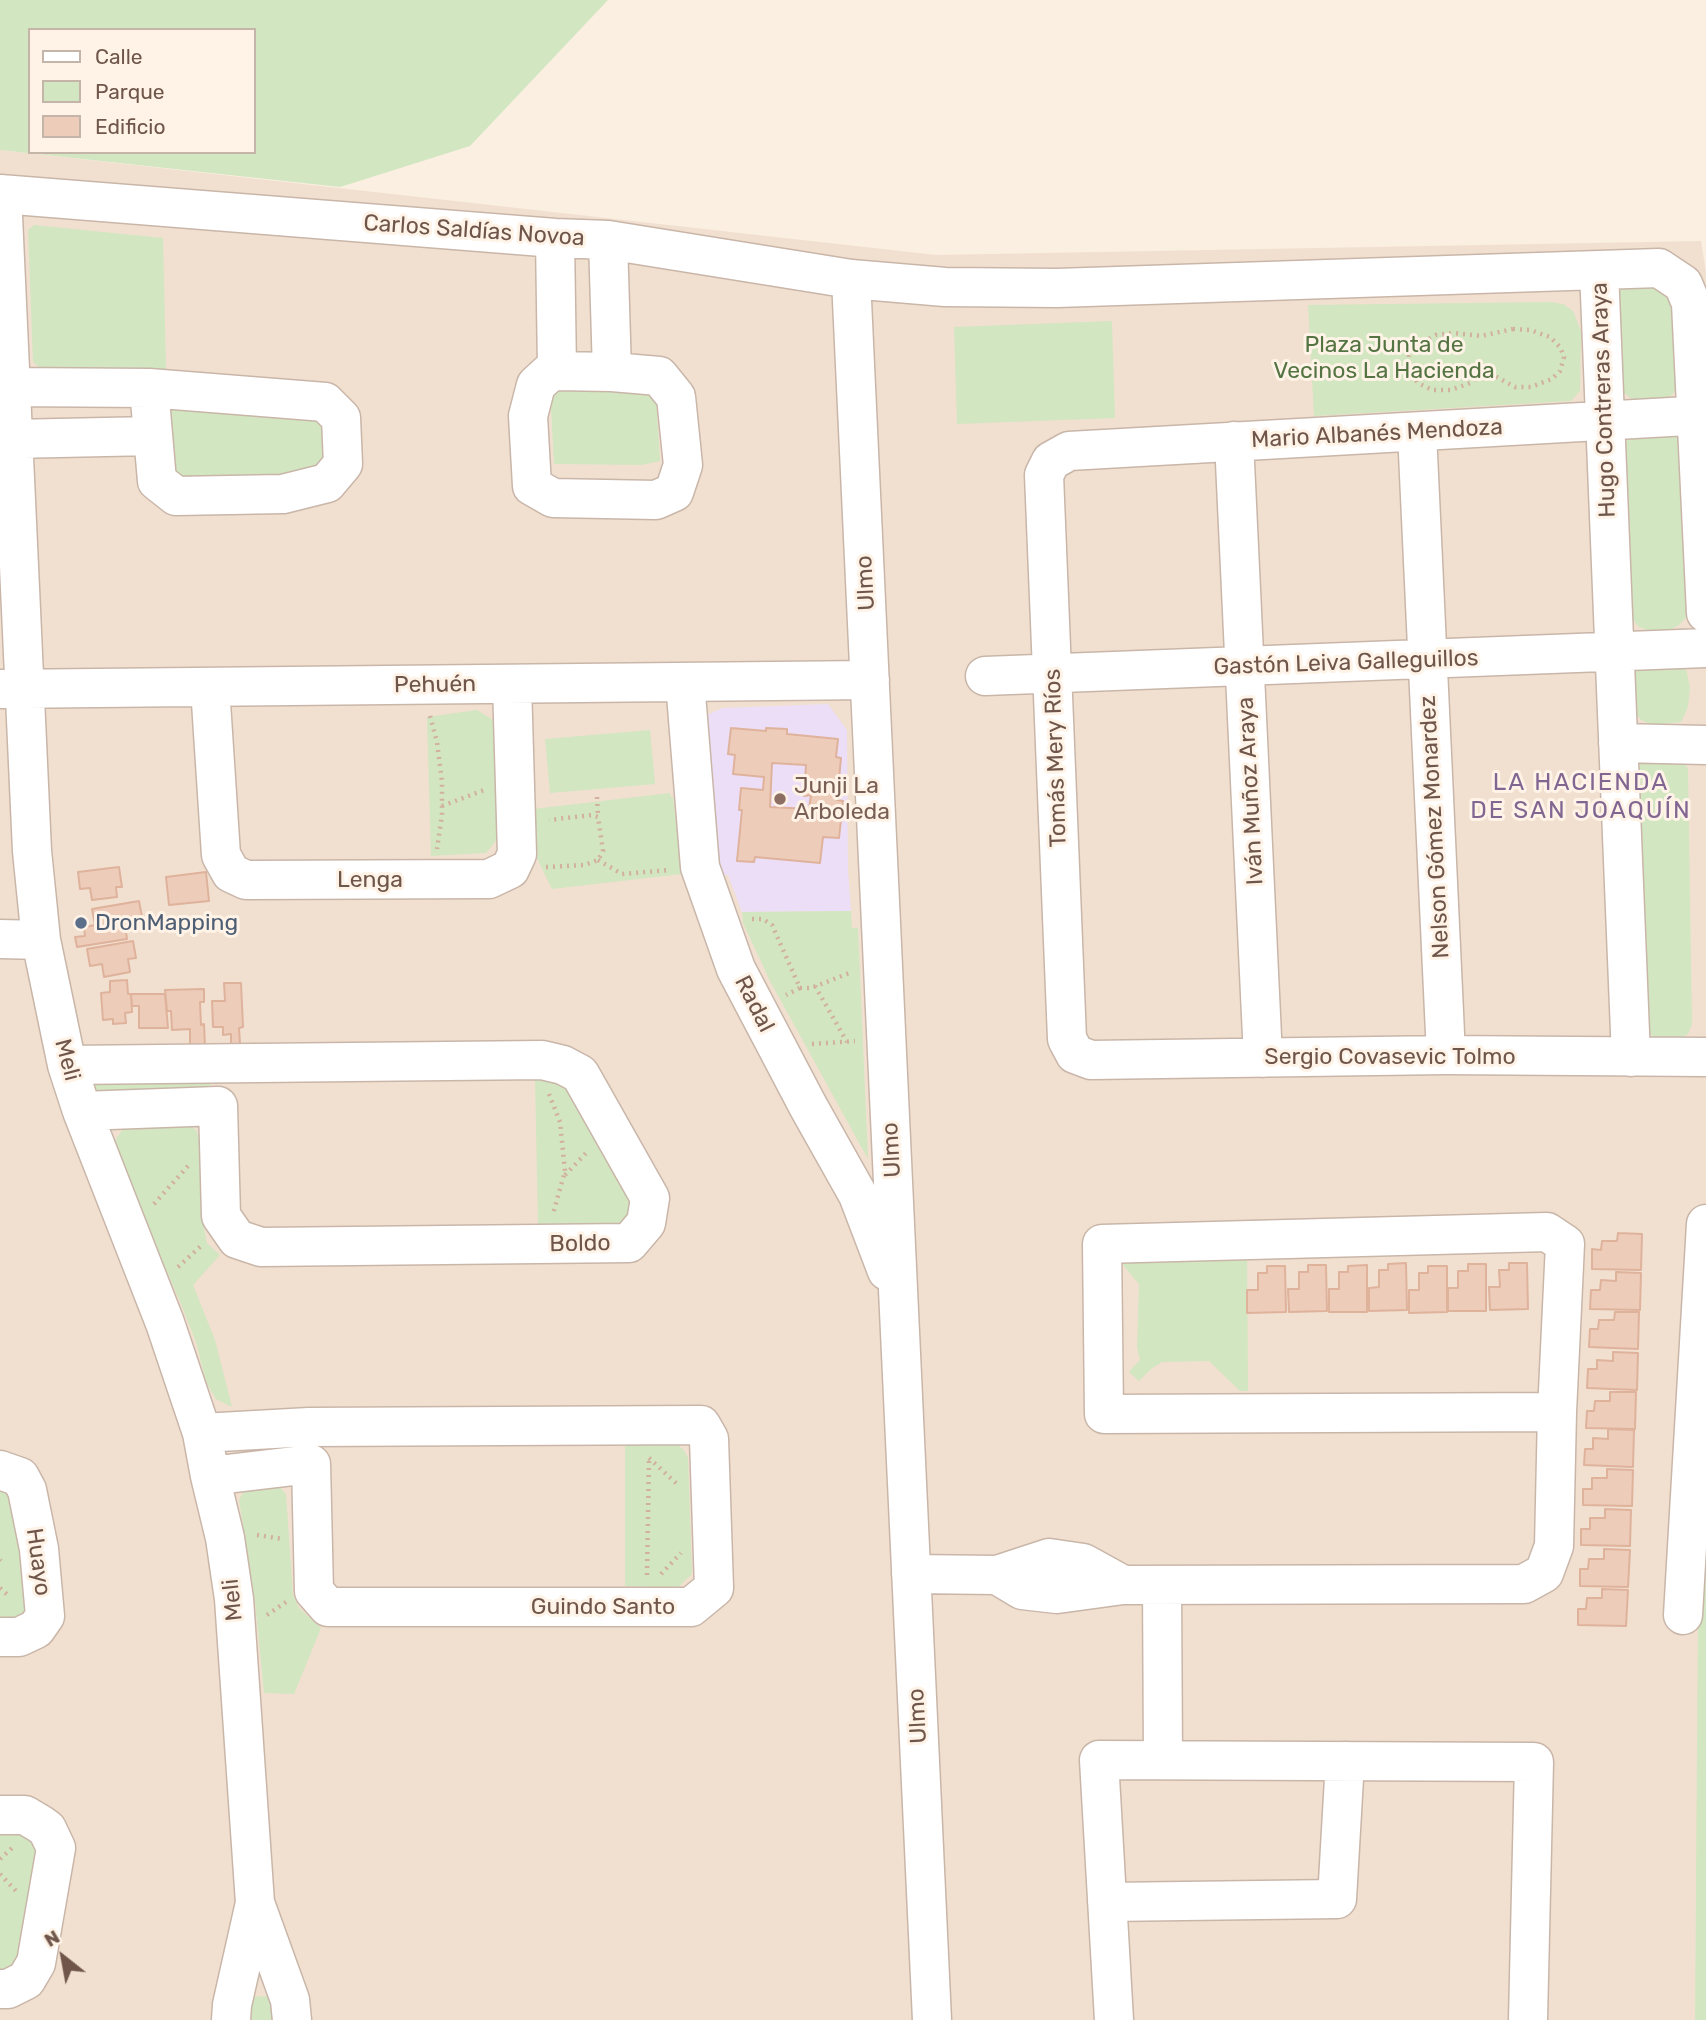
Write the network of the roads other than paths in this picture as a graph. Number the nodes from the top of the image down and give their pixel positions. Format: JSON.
{"nodes":[{"id":1,"x":1,"y":194,"type":"edge"},
{"id":2,"x":555,"y":238,"type":"junction"},
{"id":3,"x":608,"y":240,"type":"junction"},
{"id":4,"x":1599,"y":270,"type":"junction"},
{"id":5,"x":851,"y":279,"type":"junction"},
{"id":6,"x":945,"y":286,"type":"joint"},
{"id":7,"x":557,"y":371,"type":"junction"},
{"id":8,"x":612,"y":372,"type":"junction"},
{"id":9,"x":10,"y":387,"type":"junction"},
{"id":10,"x":149,"y":388,"type":"junction"},
{"id":11,"x":1701,"y":415,"type":"edge"},
{"id":12,"x":1605,"y":421,"type":"junction"},
{"id":13,"x":1417,"y":432,"type":"junction"},
{"id":14,"x":152,"y":436,"type":"junction"},
{"id":15,"x":12,"y":439,"type":"junction"},
{"id":16,"x":1234,"y":441,"type":"junction"},
{"id":17,"x":1051,"y":461,"type":"joint"},
{"id":18,"x":1706,"y":613,"type":"edge"},
{"id":19,"x":1706,"y":648,"type":"edge"},
{"id":20,"x":1614,"y":652,"type":"junction"},
{"id":21,"x":1428,"y":660,"type":"junction"},
{"id":22,"x":1245,"y":667,"type":"junction"},
{"id":23,"x":1053,"y":673,"type":"junction"},
{"id":24,"x":985,"y":676,"type":"dead end"},
{"id":25,"x":870,"y":680,"type":"junction"},
{"id":26,"x":685,"y":682,"type":"junction"},
{"id":27,"x":512,"y":684,"type":"junction"},
{"id":28,"x":210,"y":687,"type":"junction"},
{"id":29,"x":12,"y":689,"type":"edge"},
{"id":30,"x":1618,"y":743,"type":"junction"},
{"id":31,"x":1706,"y":745,"type":"edge"},
{"id":32,"x":0,"y":939,"type":"edge"},
{"id":33,"x":41,"y":940,"type":"junction"},
{"id":34,"x":1076,"y":1054,"type":"joint"},
{"id":35,"x":1446,"y":1055,"type":"junction"},
{"id":36,"x":1631,"y":1057,"type":"junction"},
{"id":37,"x":1706,"y":1057,"type":"edge"},
{"id":38,"x":1263,"y":1058,"type":"junction"},
{"id":39,"x":216,"y":1063,"type":"junction"},
{"id":40,"x":67,"y":1065,"type":"junction"},
{"id":41,"x":218,"y":1106,"type":"junction"},
{"id":42,"x":82,"y":1111,"type":"junction"},
{"id":43,"x":1706,"y":1224,"type":"edge"},
{"id":44,"x":899,"y":1303,"type":"junction"},
{"id":45,"x":1557,"y":1412,"type":"junction"},
{"id":46,"x":202,"y":1433,"type":"junction"},
{"id":47,"x":310,"y":1446,"type":"junction"},
{"id":48,"x":0,"y":1470,"type":"edge"},
{"id":49,"x":210,"y":1476,"type":"junction"},
{"id":50,"x":911,"y":1574,"type":"junction"},
{"id":51,"x":1162,"y":1585,"type":"junction"},
{"id":52,"x":1683,"y":1615,"type":"dead end"},
{"id":53,"x":0,"y":1637,"type":"edge"},
{"id":54,"x":1163,"y":1760,"type":"junction"},
{"id":55,"x":1345,"y":1761,"type":"junction"},
{"id":56,"x":0,"y":1815,"type":"edge"},
{"id":57,"x":1107,"y":1902,"type":"junction"},
{"id":58,"x":256,"y":1903,"type":"junction"},
{"id":59,"x":0,"y":1989,"type":"edge"},
{"id":60,"x":231,"y":2020,"type":"edge"},
{"id":61,"x":292,"y":2020,"type":"edge"},
{"id":62,"x":932,"y":2020,"type":"edge"},
{"id":63,"x":1114,"y":2020,"type":"edge"},
{"id":64,"x":1528,"y":2020,"type":"edge"}],
"edges":[{"from":1,"to":2,"type":"street","name":"Carlos Saldías Novoa"},
{"from":1,"to":9,"type":"street","name":"Meli"},
{"from":2,"to":3,"type":"street","name":"Carlos Saldías Novoa"},
{"from":2,"to":7,"type":"street"},
{"from":3,"to":5,"type":"street","name":"Carlos Saldías Novoa"},
{"from":3,"to":8,"type":"street"},
{"from":4,"to":6,"type":"street","name":"Hugo Contreras Araya"},
{"from":4,"to":11,"type":"street"},
{"from":4,"to":12,"type":"street","name":"Hugo Contreras Araya"},
{"from":5,"to":6,"type":"street","name":"Carlos Saldías Novoa"},
{"from":5,"to":25,"type":"street","name":"Ulmo"},
{"from":7,"to":8,"type":"street"},
{"from":7,"to":8,"type":"street"},
{"from":9,"to":10,"type":"street"},
{"from":9,"to":15,"type":"street","name":"Meli"},
{"from":10,"to":14,"type":"street"},
{"from":10,"to":14,"type":"street"},
{"from":11,"to":12,"type":"street","name":"Mario Albanés Mendoza"},
{"from":11,"to":18,"type":"street"},
{"from":12,"to":13,"type":"street","name":"Mario Albanés Mendoza"},
{"from":12,"to":20,"type":"street","name":"Hugo Contreras Araya"},
{"from":13,"to":16,"type":"street","name":"Mario Albanés Mendoza"},
{"from":13,"to":21,"type":"street","name":"Nelson Gómez Monardez"},
{"from":14,"to":15,"type":"street"},
{"from":15,"to":29,"type":"street","name":"Meli"},
{"from":16,"to":17,"type":"street","name":"Mario Albanés Mendoza"},
{"from":16,"to":22,"type":"street","name":"Iván Muñoz Araya"},
{"from":17,"to":23,"type":"street","name":"Tomás Mery Ríos"},
{"from":19,"to":20,"type":"street","name":"Gastón Leiva Galleguillos"},
{"from":20,"to":21,"type":"street","name":"Gastón Leiva Galleguillos"},
{"from":20,"to":30,"type":"street","name":"Hugo Contreras Araya"},
{"from":21,"to":22,"type":"street","name":"Gastón Leiva Galleguillos"},
{"from":21,"to":35,"type":"street","name":"Nelson Gómez Monardez"},
{"from":22,"to":23,"type":"street","name":"Gastón Leiva Galleguillos"},
{"from":22,"to":38,"type":"street","name":"Iván Muñoz Araya"},
{"from":23,"to":24,"type":"street","name":"Gastón Leiva Galleguillos"},
{"from":23,"to":34,"type":"street","name":"Tomás Mery Ríos"},
{"from":25,"to":26,"type":"street","name":"Pehuén"},
{"from":25,"to":44,"type":"street","name":"Ulmo"},
{"from":26,"to":27,"type":"street","name":"Pehuén"},
{"from":26,"to":44,"type":"street","name":"Radal"},
{"from":27,"to":28,"type":"street","name":"Pehuén"},
{"from":27,"to":28,"type":"street","name":"Lenga"},
{"from":28,"to":29,"type":"street","name":"Pehuén"},
{"from":29,"to":33,"type":"street","name":"Meli"},
{"from":30,"to":31,"type":"street"},
{"from":30,"to":36,"type":"street","name":"Hugo Contreras Araya"},
{"from":32,"to":33,"type":"street"},
{"from":33,"to":40,"type":"street","name":"Meli"},
{"from":34,"to":38,"type":"street","name":"Sergio Covasevic Tolmo"},
{"from":35,"to":36,"type":"street","name":"Sergio Covasevic Tolmo"},
{"from":35,"to":38,"type":"street","name":"Sergio Covasevic Tolmo"},
{"from":36,"to":37,"type":"street","name":"Sergio Covasevic Tolmo"},
{"from":39,"to":40,"type":"street","name":"Boldo"},
{"from":39,"to":41,"type":"street"},
{"from":39,"to":41,"type":"street","name":"Boldo"},
{"from":40,"to":42,"type":"street","name":"Meli"},
{"from":41,"to":42,"type":"street"},
{"from":42,"to":46,"type":"street","name":"Meli"},
{"from":43,"to":52,"type":"street"},
{"from":44,"to":50,"type":"street","name":"Ulmo"},
{"from":45,"to":45,"type":"street"},
{"from":45,"to":51,"type":"street"},
{"from":46,"to":47,"type":"street","name":"Guindo Santo"},
{"from":46,"to":49,"type":"street","name":"Meli"},
{"from":47,"to":47,"type":"street","name":"Guindo Santo"},
{"from":47,"to":49,"type":"street","name":"Guindo Santo"},
{"from":48,"to":53,"type":"street","name":"Huayo"},
{"from":49,"to":58,"type":"street","name":"Meli"},
{"from":50,"to":51,"type":"street"},
{"from":50,"to":62,"type":"street","name":"Ulmo"},
{"from":51,"to":54,"type":"street"},
{"from":54,"to":55,"type":"street"},
{"from":54,"to":57,"type":"street"},
{"from":55,"to":57,"type":"street"},
{"from":55,"to":64,"type":"street"},
{"from":56,"to":59,"type":"street"},
{"from":57,"to":63,"type":"street"},
{"from":58,"to":60,"type":"street","name":"Meli"},
{"from":58,"to":61,"type":"street","name":"Meli"}]}
